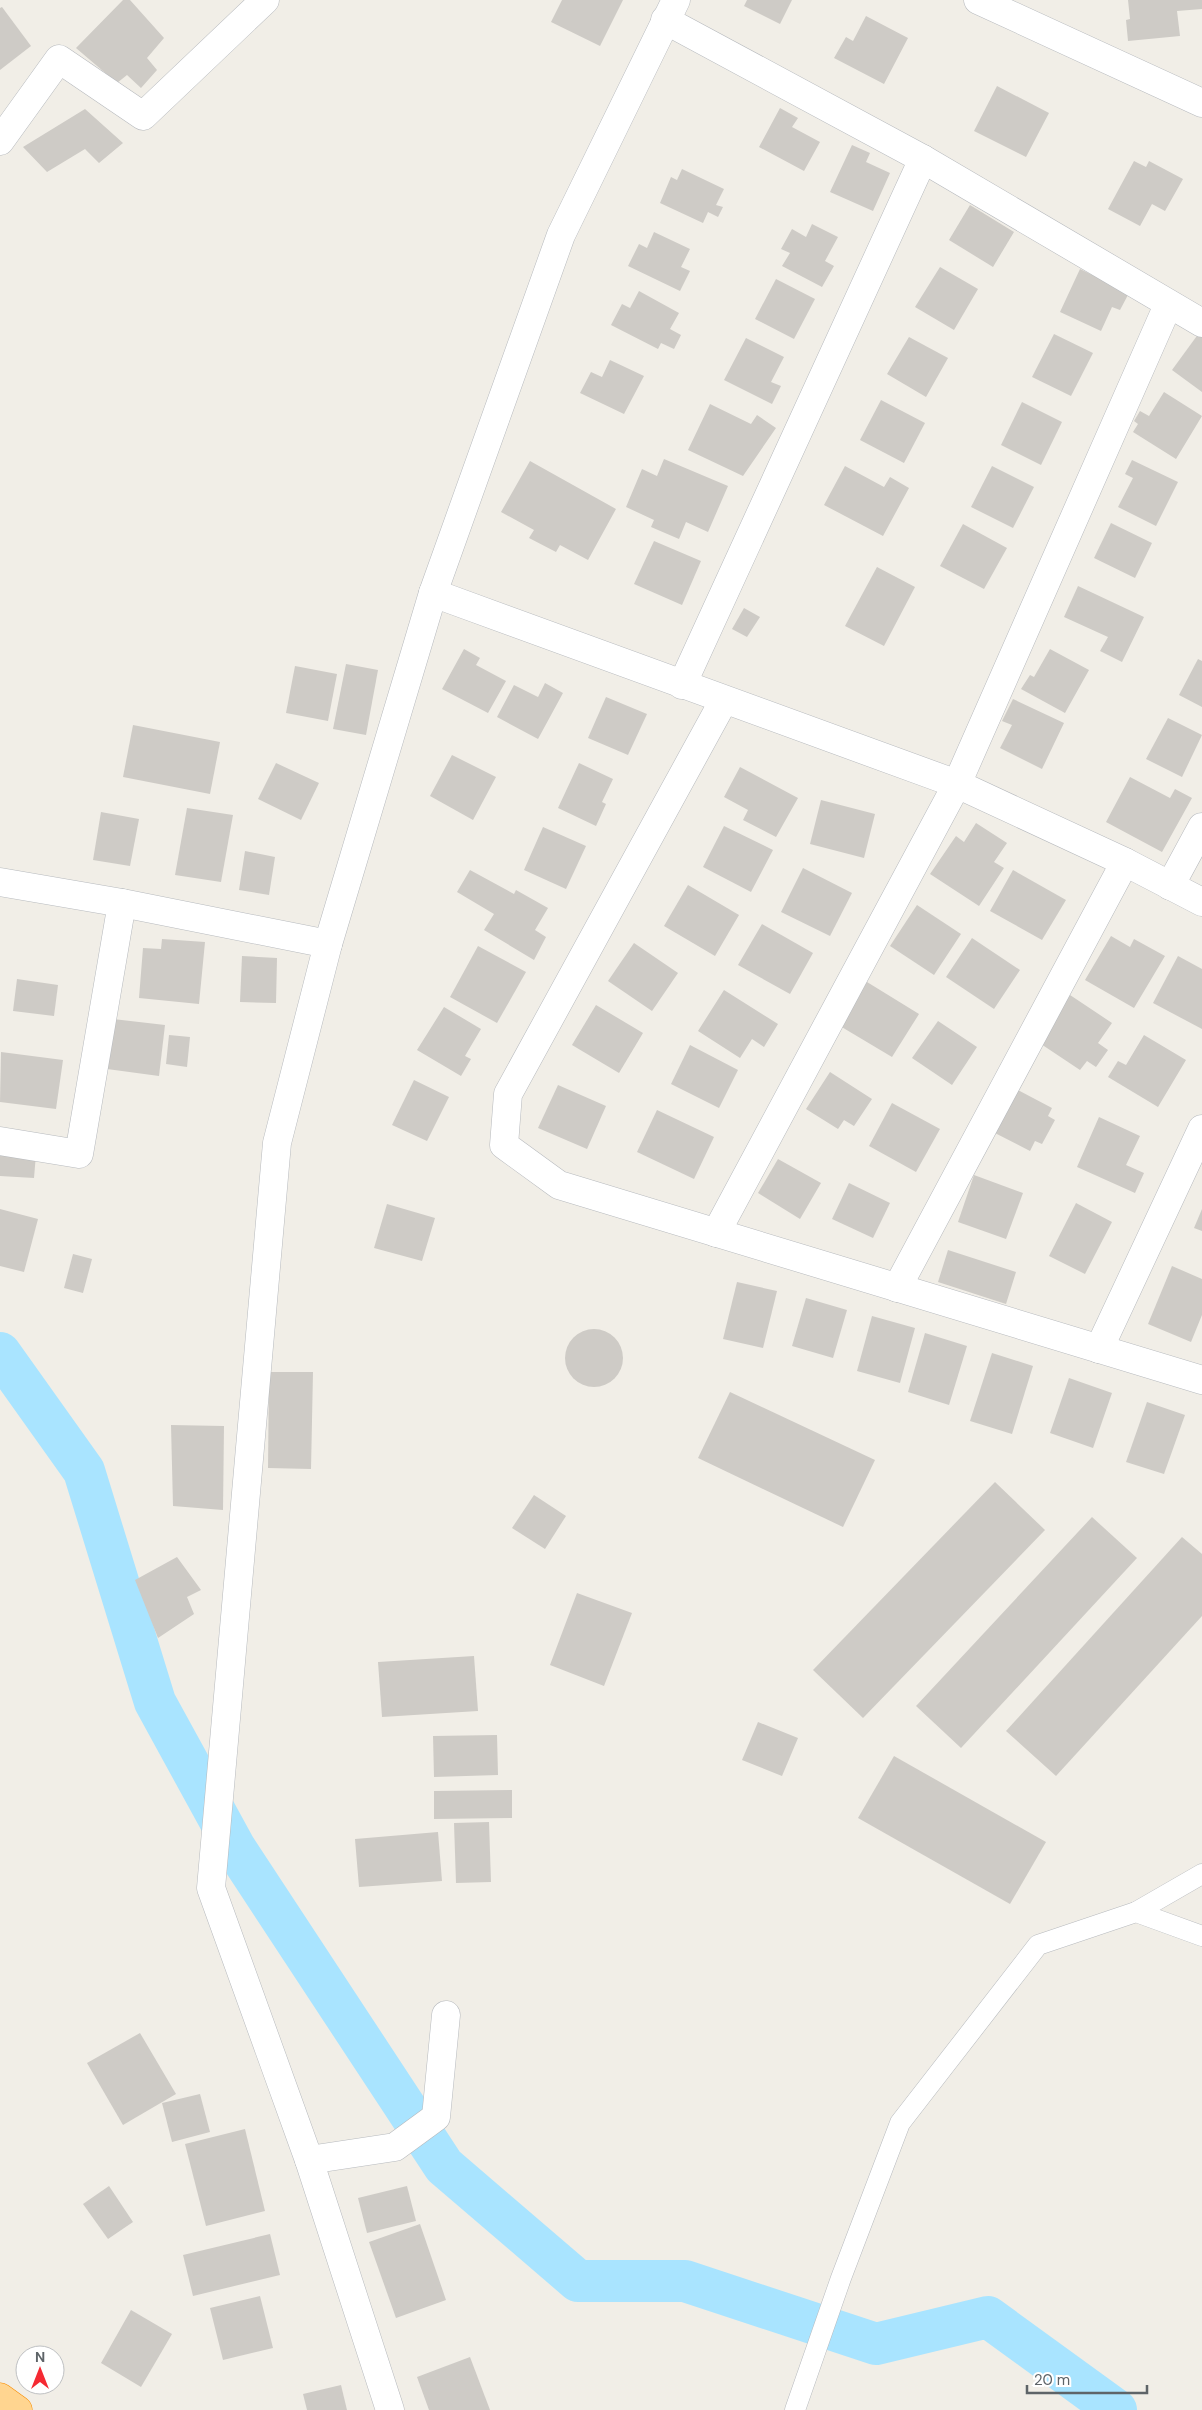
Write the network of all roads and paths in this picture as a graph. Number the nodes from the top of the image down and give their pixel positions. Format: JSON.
{"nodes":[{"id":1,"x":265,"y":0,"type":"edge"},
{"id":2,"x":978,"y":0,"type":"edge"},
{"id":3,"x":670,"y":10,"type":"edge"},
{"id":4,"x":1202,"y":103,"type":"edge"},
{"id":5,"x":0,"y":142,"type":"edge"},
{"id":6,"x":923,"y":160,"type":"junction"},
{"id":7,"x":1168,"y":305,"type":"junction"},
{"id":8,"x":1202,"y":323,"type":"edge"},
{"id":9,"x":433,"y":593,"type":"junction"},
{"id":10,"x":682,"y":685,"type":"junction"},
{"id":11,"x":724,"y":700,"type":"junction"},
{"id":12,"x":957,"y":784,"type":"junction"},
{"id":13,"x":1202,"y":827,"type":"edge"},
{"id":14,"x":1125,"y":862,"type":"junction"},
{"id":15,"x":0,"y":882,"type":"edge"},
{"id":16,"x":1170,"y":886,"type":"junction"},
{"id":17,"x":1202,"y":902,"type":"edge"},
{"id":18,"x":122,"y":903,"type":"junction"},
{"id":19,"x":328,"y":944,"type":"junction"},
{"id":20,"x":1202,"y":1129,"type":"edge"},
{"id":21,"x":0,"y":1141,"type":"edge"},
{"id":22,"x":716,"y":1232,"type":"junction"},
{"id":23,"x":897,"y":1288,"type":"junction"},
{"id":24,"x":1099,"y":1349,"type":"junction"},
{"id":25,"x":1202,"y":1380,"type":"edge"},
{"id":26,"x":1202,"y":1874,"type":"edge"},
{"id":27,"x":1136,"y":1912,"type":"junction"},
{"id":28,"x":1202,"y":1936,"type":"edge"},
{"id":29,"x":446,"y":2015,"type":"dead end"},
{"id":30,"x":309,"y":2160,"type":"junction"},
{"id":31,"x":0,"y":2397,"type":"edge"},
{"id":32,"x":798,"y":2401,"type":"edge"},
{"id":33,"x":18,"y":2410,"type":"edge"},
{"id":34,"x":390,"y":2410,"type":"edge"}],
"edges":[{"from":1,"to":5,"type":"street"},
{"from":2,"to":4,"type":"street"},
{"from":3,"to":6,"type":"street"},
{"from":3,"to":9,"type":"street"},
{"from":6,"to":7,"type":"street"},
{"from":6,"to":10,"type":"street"},
{"from":7,"to":8,"type":"street"},
{"from":7,"to":12,"type":"street"},
{"from":9,"to":10,"type":"street"},
{"from":9,"to":19,"type":"street"},
{"from":10,"to":11,"type":"street"},
{"from":11,"to":12,"type":"street"},
{"from":11,"to":22,"type":"street"},
{"from":12,"to":14,"type":"street"},
{"from":12,"to":22,"type":"street"},
{"from":13,"to":16,"type":"street"},
{"from":14,"to":16,"type":"street"},
{"from":14,"to":23,"type":"street"},
{"from":15,"to":18,"type":"street"},
{"from":16,"to":17,"type":"street"},
{"from":18,"to":19,"type":"street"},
{"from":18,"to":21,"type":"street"},
{"from":19,"to":30,"type":"street"},
{"from":20,"to":24,"type":"street"},
{"from":22,"to":23,"type":"street"},
{"from":23,"to":24,"type":"street"},
{"from":24,"to":25,"type":"street"},
{"from":26,"to":27,"type":"lane"},
{"from":27,"to":28,"type":"lane"},
{"from":27,"to":32,"type":"lane"},
{"from":29,"to":30,"type":"street"},
{"from":30,"to":34,"type":"street"},
{"from":31,"to":33,"type":"highway"}]}
